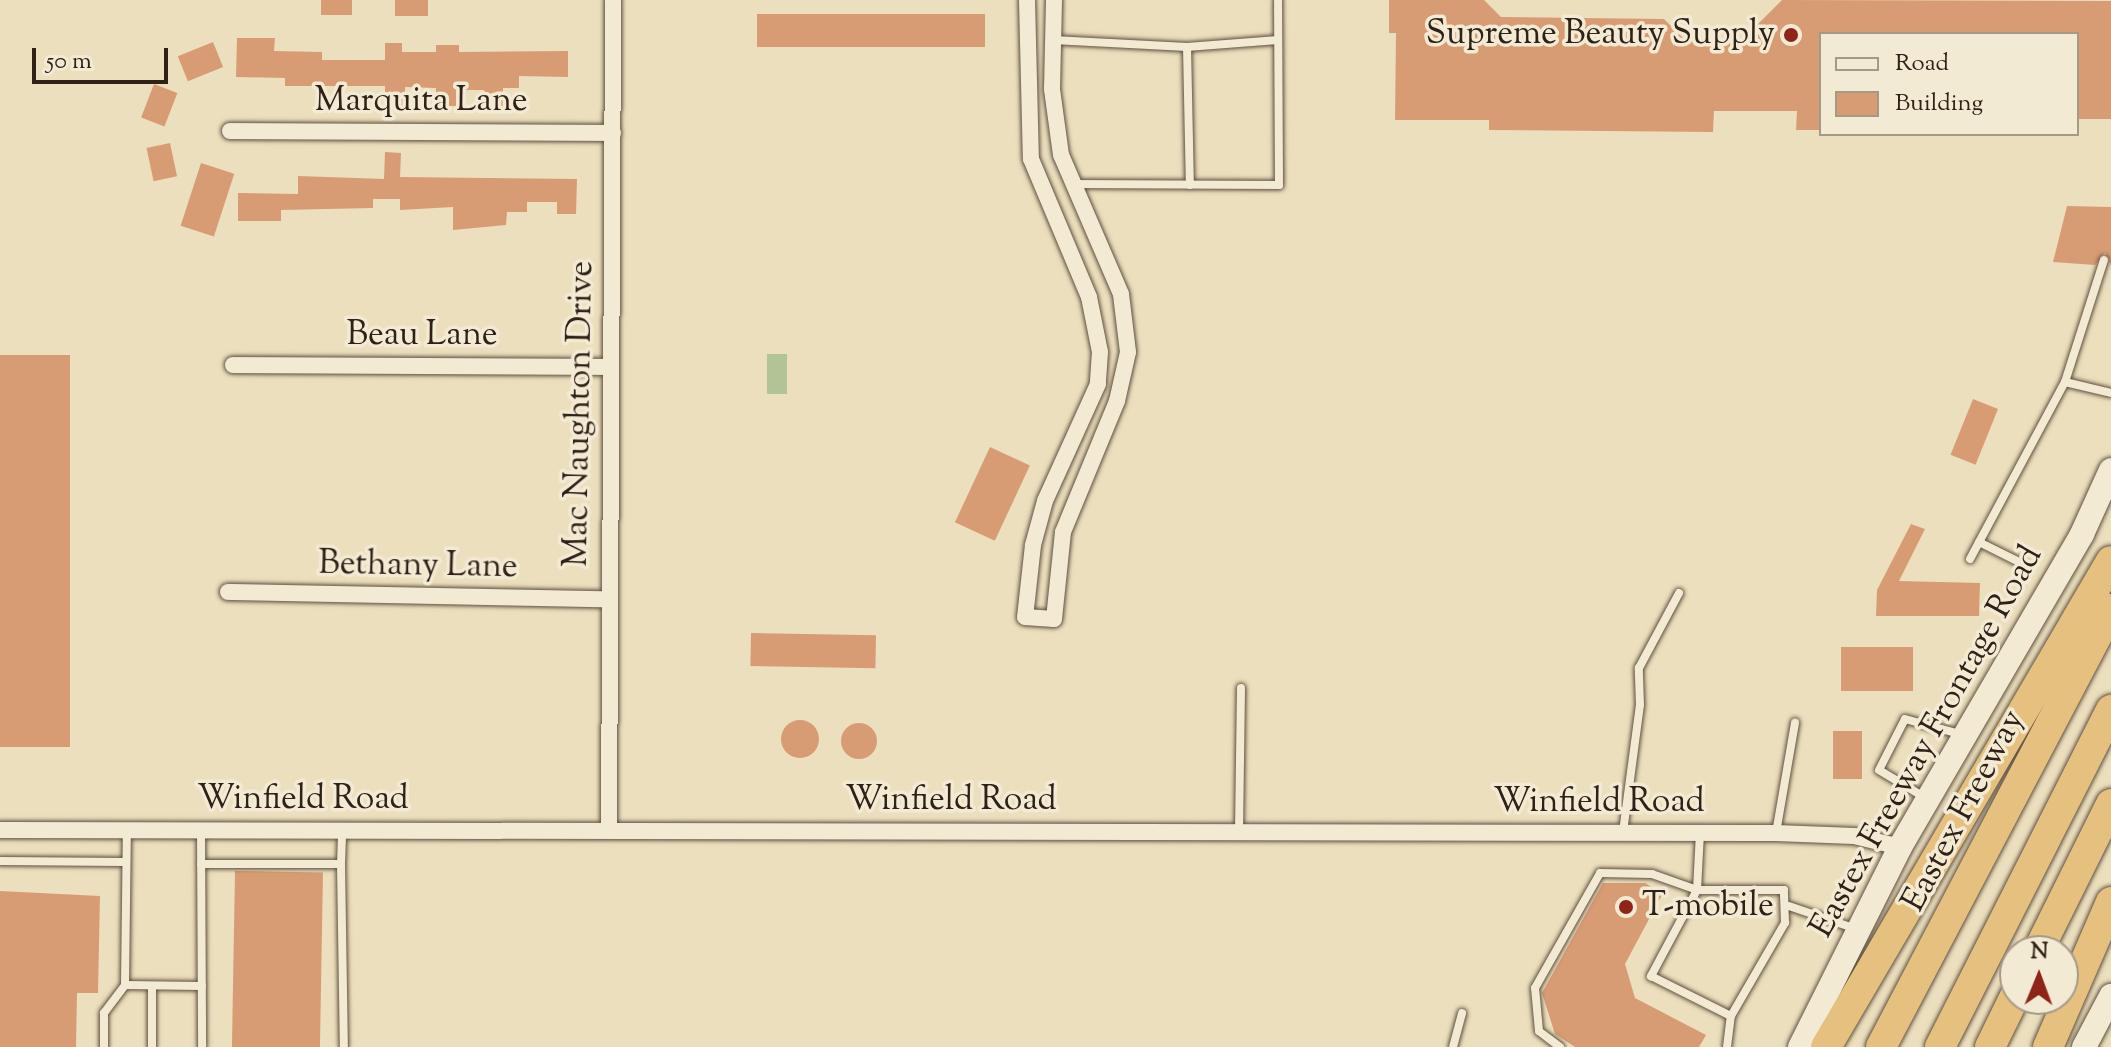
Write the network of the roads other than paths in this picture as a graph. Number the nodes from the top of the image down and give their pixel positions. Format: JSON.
{"nodes":[{"id":1,"x":613,"y":0,"type":"edge"},
{"id":2,"x":1027,"y":0,"type":"edge"},
{"id":3,"x":1054,"y":0,"type":"edge"},
{"id":4,"x":1278,"y":0,"type":"edge"},
{"id":5,"x":1053,"y":40,"type":"junction"},
{"id":6,"x":1278,"y":40,"type":"junction"},
{"id":7,"x":1187,"y":47,"type":"junction"},
{"id":8,"x":1054,"y":114,"type":"junction"},
{"id":9,"x":1028,"y":116,"type":"junction"},
{"id":10,"x":230,"y":131,"type":"dead end"},
{"id":11,"x":613,"y":133,"type":"junction"},
{"id":12,"x":1073,"y":184,"type":"junction"},
{"id":13,"x":1190,"y":185,"type":"junction"},
{"id":14,"x":2104,"y":260,"type":"dead end"},
{"id":15,"x":1100,"y":352,"type":"junction"},
{"id":16,"x":1128,"y":352,"type":"junction"},
{"id":17,"x":233,"y":365,"type":"dead end"},
{"id":18,"x":611,"y":367,"type":"junction"},
{"id":19,"x":2065,"y":382,"type":"junction"},
{"id":20,"x":2111,"y":393,"type":"edge"},
{"id":21,"x":2111,"y":470,"type":"edge"},
{"id":22,"x":1979,"y":542,"type":"junction"},
{"id":23,"x":1970,"y":559,"type":"dead end"},
{"id":24,"x":2111,"y":561,"type":"edge"},
{"id":25,"x":2023,"y":564,"type":"dead end"},
{"id":26,"x":228,"y":592,"type":"dead end"},
{"id":27,"x":1679,"y":593,"type":"dead end"},
{"id":28,"x":607,"y":599,"type":"junction"},
{"id":29,"x":2111,"y":609,"type":"edge"},
{"id":30,"x":1241,"y":688,"type":"dead end"},
{"id":31,"x":2111,"y":710,"type":"edge"},
{"id":32,"x":1795,"y":723,"type":"dead end"},
{"id":33,"x":1965,"y":735,"type":"junction"},
{"id":34,"x":1928,"y":799,"type":"junction"},
{"id":35,"x":2111,"y":804,"type":"edge"},
{"id":36,"x":0,"y":830,"type":"edge"},
{"id":37,"x":342,"y":830,"type":"junction"},
{"id":38,"x":609,"y":830,"type":"junction"},
{"id":39,"x":127,"y":831,"type":"junction"},
{"id":40,"x":201,"y":831,"type":"junction"},
{"id":41,"x":1239,"y":832,"type":"junction"},
{"id":42,"x":1623,"y":833,"type":"junction"},
{"id":43,"x":1700,"y":833,"type":"junction"},
{"id":44,"x":1776,"y":833,"type":"junction"},
{"id":45,"x":1900,"y":847,"type":"junction"},
{"id":46,"x":0,"y":861,"type":"edge"},
{"id":47,"x":124,"y":862,"type":"junction"},
{"id":48,"x":201,"y":864,"type":"junction"},
{"id":49,"x":341,"y":864,"type":"junction"},
{"id":50,"x":1697,"y":890,"type":"junction"},
{"id":51,"x":2111,"y":902,"type":"edge"},
{"id":52,"x":1789,"y":906,"type":"junction"},
{"id":53,"x":1859,"y":930,"type":"junction"},
{"id":54,"x":2046,"y":935,"type":"edge"},
{"id":55,"x":125,"y":985,"type":"junction"},
{"id":56,"x":152,"y":986,"type":"junction"},
{"id":57,"x":202,"y":986,"type":"junction"},
{"id":58,"x":2111,"y":996,"type":"edge"},
{"id":59,"x":1462,"y":1013,"type":"dead end"},
{"id":60,"x":2006,"y":1015,"type":"edge"},
{"id":61,"x":1731,"y":1016,"type":"junction"},
{"id":62,"x":104,"y":1047,"type":"edge"},
{"id":63,"x":152,"y":1047,"type":"edge"},
{"id":64,"x":202,"y":1047,"type":"edge"},
{"id":65,"x":344,"y":1047,"type":"edge"},
{"id":66,"x":1453,"y":1047,"type":"edge"},
{"id":67,"x":1560,"y":1047,"type":"edge"},
{"id":68,"x":1727,"y":1047,"type":"edge"},
{"id":69,"x":1800,"y":1047,"type":"edge"},
{"id":70,"x":1826,"y":1047,"type":"edge"},
{"id":71,"x":1881,"y":1047,"type":"edge"},
{"id":72,"x":1940,"y":1047,"type":"edge"},
{"id":73,"x":1990,"y":1047,"type":"edge"},
{"id":74,"x":2048,"y":1047,"type":"edge"},
{"id":75,"x":2084,"y":1047,"type":"edge"}],
"edges":[{"from":1,"to":11,"type":"street","name":"Mac Naughton Drive"},
{"from":2,"to":9,"type":"street"},
{"from":3,"to":5,"type":"street"},
{"from":4,"to":6,"type":"lane"},
{"from":5,"to":7,"type":"lane"},
{"from":5,"to":8,"type":"street"},
{"from":6,"to":7,"type":"lane"},
{"from":6,"to":13,"type":"lane"},
{"from":7,"to":13,"type":"lane"},
{"from":8,"to":9,"type":"street"},
{"from":8,"to":12,"type":"street"},
{"from":9,"to":15,"type":"street"},
{"from":10,"to":11,"type":"street","name":"Marquita Lane"},
{"from":11,"to":18,"type":"street","name":"Mac Naughton Drive"},
{"from":12,"to":13,"type":"lane"},
{"from":12,"to":16,"type":"street"},
{"from":14,"to":19,"type":"lane"},
{"from":15,"to":16,"type":"street"},
{"from":15,"to":16,"type":"street"},
{"from":17,"to":18,"type":"street","name":"Beau Lane"},
{"from":18,"to":28,"type":"street","name":"Mac Naughton Drive"},
{"from":19,"to":20,"type":"lane"},
{"from":19,"to":22,"type":"lane"},
{"from":21,"to":33,"type":"main road","name":"Eastex Freeway Frontage Road"},
{"from":22,"to":23,"type":"lane"},
{"from":22,"to":25,"type":"lane"},
{"from":24,"to":70,"type":"highway"},
{"from":26,"to":28,"type":"street","name":"Bethany Lane"},
{"from":27,"to":42,"type":"lane"},
{"from":28,"to":38,"type":"street","name":"Mac Naughton Drive"},
{"from":29,"to":71,"type":"highway","name":"Eastex Freeway"},
{"from":30,"to":41,"type":"lane"},
{"from":31,"to":72,"type":"highway"},
{"from":32,"to":44,"type":"lane"},
{"from":33,"to":34,"type":"main road","name":"Eastex Freeway Frontage Road"},
{"from":33,"to":34,"type":"lane"},
{"from":34,"to":45,"type":"main road","name":"Eastex Freeway Frontage Road"},
{"from":35,"to":54,"type":"highway"},
{"from":36,"to":39,"type":"street","name":"Winfield Road"},
{"from":37,"to":38,"type":"street","name":"Winfield Road"},
{"from":37,"to":40,"type":"street","name":"Winfield Road"},
{"from":37,"to":49,"type":"lane"},
{"from":38,"to":41,"type":"street","name":"Winfield Road"},
{"from":39,"to":40,"type":"street","name":"Winfield Road"},
{"from":39,"to":47,"type":"lane"},
{"from":40,"to":48,"type":"lane"},
{"from":41,"to":42,"type":"street","name":"Winfield Road"},
{"from":42,"to":43,"type":"street","name":"Winfield Road"},
{"from":43,"to":44,"type":"street","name":"Winfield Road"},
{"from":43,"to":50,"type":"lane"},
{"from":44,"to":45,"type":"street","name":"Winfield Road"},
{"from":45,"to":53,"type":"main road","name":"Eastex Freeway Frontage Road"},
{"from":46,"to":47,"type":"lane"},
{"from":47,"to":55,"type":"lane"},
{"from":48,"to":49,"type":"lane"},
{"from":48,"to":57,"type":"lane"},
{"from":49,"to":65,"type":"lane"},
{"from":50,"to":52,"type":"lane"},
{"from":50,"to":61,"type":"lane"},
{"from":50,"to":67,"type":"lane"},
{"from":51,"to":74,"type":"highway"},
{"from":52,"to":53,"type":"lane"},
{"from":52,"to":61,"type":"lane"},
{"from":53,"to":69,"type":"main road","name":"Eastex Freeway Frontage Road"},
{"from":55,"to":56,"type":"lane"},
{"from":55,"to":62,"type":"lane"},
{"from":56,"to":57,"type":"lane"},
{"from":56,"to":63,"type":"lane"},
{"from":57,"to":64,"type":"lane"},
{"from":58,"to":75,"type":"main road"},
{"from":59,"to":66,"type":"lane"},
{"from":60,"to":73,"type":"highway"},
{"from":61,"to":68,"type":"lane"}]}
